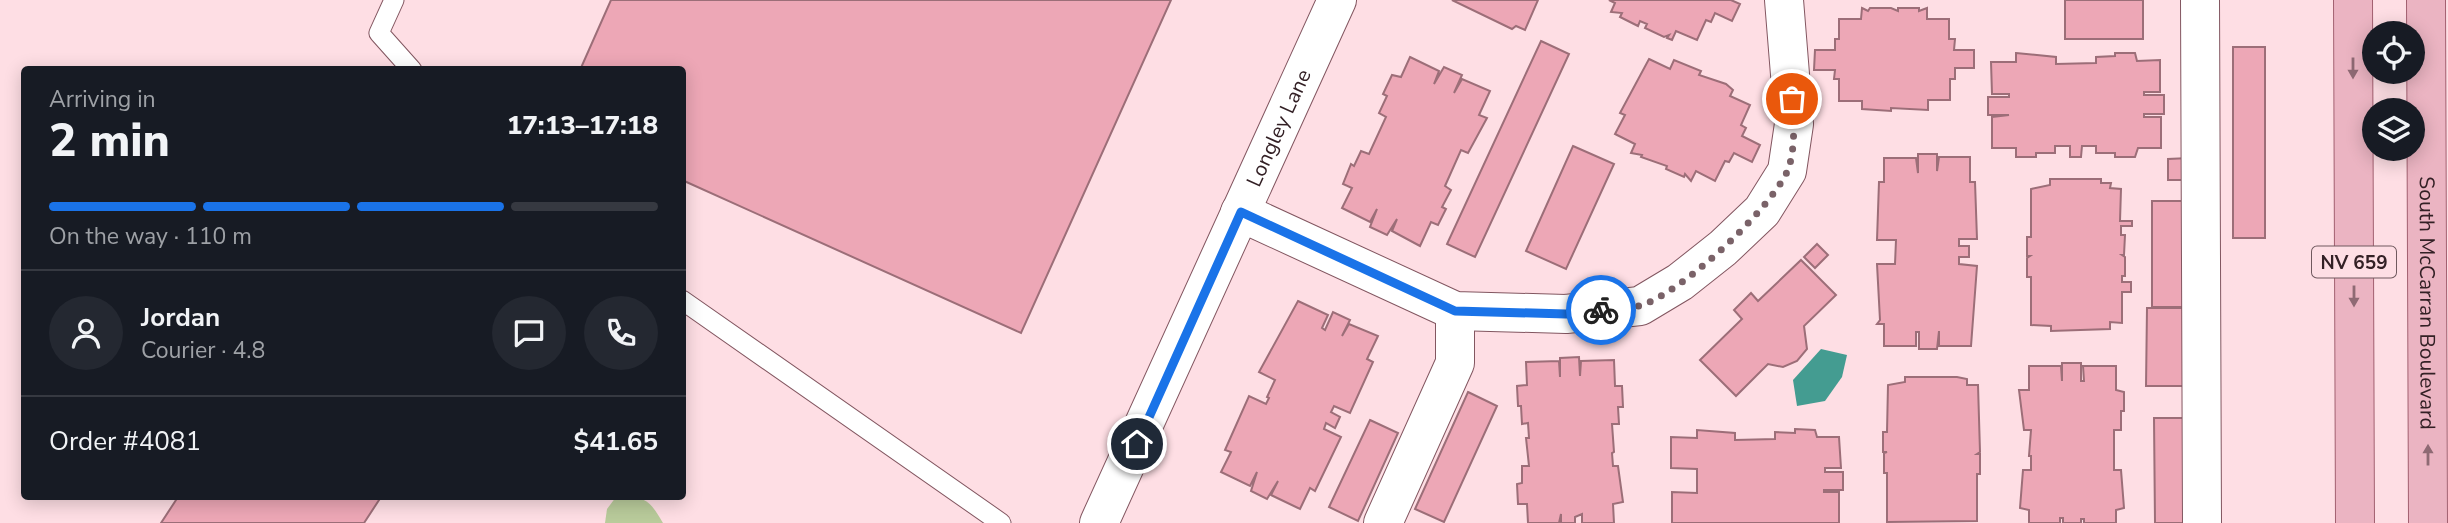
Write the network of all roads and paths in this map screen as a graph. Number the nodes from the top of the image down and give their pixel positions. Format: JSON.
{"nodes":[{"id":1,"x":394,"y":0,"type":"edge"},
{"id":2,"x":1337,"y":0,"type":"edge"},
{"id":3,"x":1784,"y":0,"type":"edge"},
{"id":4,"x":2200,"y":0,"type":"edge"},
{"id":5,"x":2353,"y":0,"type":"edge"},
{"id":6,"x":2426,"y":0,"type":"edge"},
{"id":7,"x":408,"y":66,"type":"edge"},
{"id":8,"x":1241,"y":212,"type":"junction"},
{"id":9,"x":686,"y":303,"type":"edge"},
{"id":10,"x":1455,"y":311,"type":"junction"},
{"id":11,"x":1001,"y":523,"type":"edge"},
{"id":12,"x":1099,"y":523,"type":"edge"},
{"id":13,"x":1383,"y":523,"type":"edge"},
{"id":14,"x":2202,"y":523,"type":"edge"},
{"id":15,"x":2355,"y":523,"type":"edge"},
{"id":16,"x":2428,"y":523,"type":"edge"}],
"edges":[{"from":1,"to":7,"type":"lane"},
{"from":2,"to":8,"type":"street","name":"Longley Lane"},
{"from":3,"to":10,"type":"street"},
{"from":4,"to":14,"type":"street"},
{"from":5,"to":15,"type":"main road","number":"NV 659","one_way":true},
{"from":16,"to":6,"type":"main road","name":"South McCarran Boulevard","number":"NV 659","one_way":true},
{"from":8,"to":10,"type":"street"},
{"from":8,"to":12,"type":"street","name":"Longley Lane"},
{"from":9,"to":11,"type":"lane"},
{"from":10,"to":13,"type":"street"}]}
